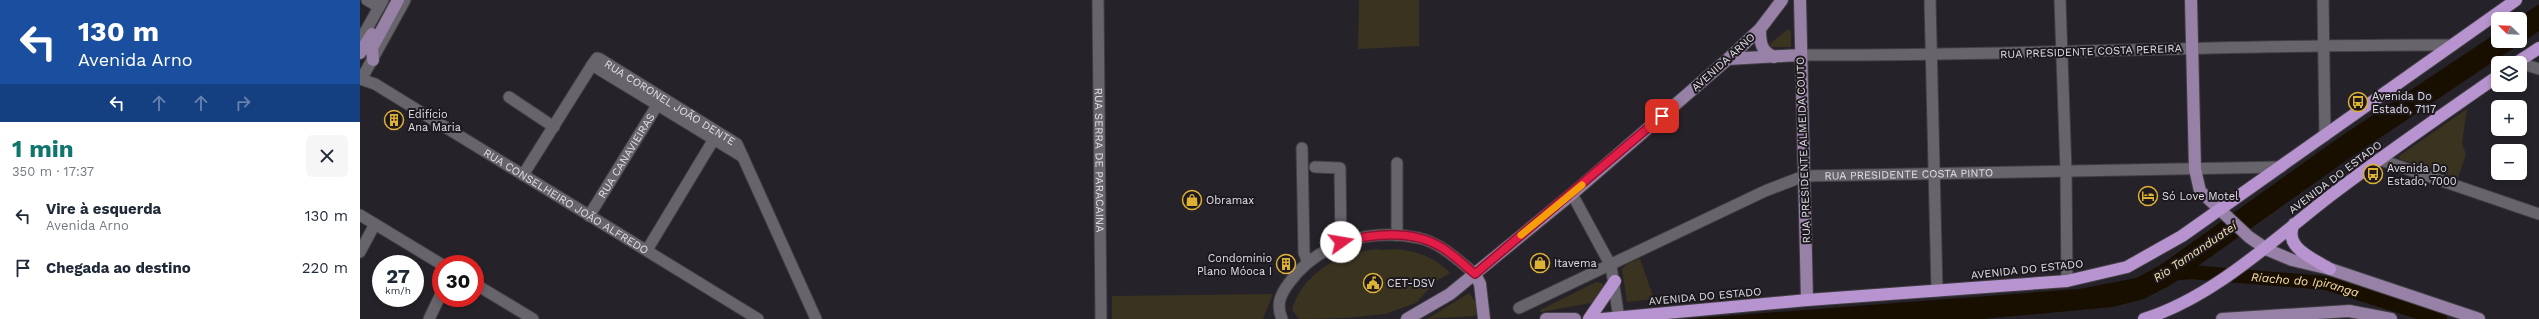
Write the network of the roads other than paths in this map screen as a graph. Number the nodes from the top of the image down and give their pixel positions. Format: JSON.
{"nodes":[{"id":1,"x":367,"y":0,"type":"edge"},
{"id":2,"x":392,"y":0,"type":"edge"},
{"id":3,"x":398,"y":0,"type":"edge"},
{"id":4,"x":405,"y":0,"type":"edge"},
{"id":5,"x":1098,"y":0,"type":"edge"},
{"id":6,"x":1782,"y":0,"type":"edge"},
{"id":7,"x":1800,"y":0,"type":"edge"},
{"id":8,"x":1930,"y":0,"type":"edge"},
{"id":9,"x":2060,"y":0,"type":"edge"},
{"id":10,"x":2191,"y":0,"type":"edge"},
{"id":11,"x":2323,"y":0,"type":"edge"},
{"id":12,"x":2516,"y":0,"type":"edge"},
{"id":13,"x":381,"y":3,"type":"edge"},
{"id":14,"x":1760,"y":29,"type":"junction"},
{"id":15,"x":360,"y":41,"type":"edge"},
{"id":16,"x":2324,"y":45,"type":"junction"},
{"id":17,"x":2453,"y":45,"type":"junction"},
{"id":18,"x":2192,"y":48,"type":"junction"},
{"id":19,"x":2539,"y":48,"type":"edge"},
{"id":20,"x":2062,"y":52,"type":"junction"},
{"id":21,"x":360,"y":53,"type":"edge"},
{"id":22,"x":1800,"y":55,"type":"junction"},
{"id":23,"x":1931,"y":56,"type":"junction"},
{"id":24,"x":2527,"y":57,"type":"edge"},
{"id":25,"x":1774,"y":58,"type":"junction"},
{"id":26,"x":1728,"y":59,"type":"junction"},
{"id":27,"x":371,"y":64,"type":"junction"},
{"id":28,"x":2527,"y":66,"type":"edge"},
{"id":29,"x":2539,"y":69,"type":"edge"},
{"id":30,"x":361,"y":79,"type":"edge"},
{"id":31,"x":2491,"y":81,"type":"edge"},
{"id":32,"x":374,"y":84,"type":"junction"},
{"id":33,"x":509,"y":97,"type":"dead end"},
{"id":34,"x":660,"y":100,"type":"junction"},
{"id":35,"x":554,"y":127,"type":"junction"},
{"id":36,"x":716,"y":135,"type":"junction"},
{"id":37,"x":2325,"y":136,"type":"junction"},
{"id":38,"x":1302,"y":148,"type":"dead end"},
{"id":39,"x":2378,"y":159,"type":"junction"},
{"id":40,"x":1397,"y":163,"type":"dead end"},
{"id":41,"x":1315,"y":167,"type":"dead end"},
{"id":42,"x":2280,"y":167,"type":"junction"},
{"id":43,"x":2195,"y":169,"type":"junction"},
{"id":44,"x":2066,"y":171,"type":"junction"},
{"id":45,"x":1935,"y":173,"type":"junction"},
{"id":46,"x":524,"y":175,"type":"junction"},
{"id":47,"x":1804,"y":176,"type":"junction"},
{"id":48,"x":1572,"y":194,"type":"junction"},
{"id":49,"x":2223,"y":211,"type":"junction"},
{"id":50,"x":2539,"y":214,"type":"edge"},
{"id":51,"x":360,"y":215,"type":"edge"},
{"id":52,"x":589,"y":216,"type":"junction"},
{"id":53,"x":375,"y":224,"type":"junction"},
{"id":54,"x":2294,"y":224,"type":"junction"},
{"id":55,"x":1397,"y":235,"type":"junction"},
{"id":56,"x":1341,"y":242,"type":"junction"},
{"id":57,"x":2256,"y":242,"type":"junction"},
{"id":58,"x":647,"y":250,"type":"junction"},
{"id":59,"x":360,"y":252,"type":"edge"},
{"id":60,"x":432,"y":258,"type":"edge"},
{"id":61,"x":1308,"y":262,"type":"junction"},
{"id":62,"x":1611,"y":266,"type":"junction"},
{"id":63,"x":2330,"y":269,"type":"junction"},
{"id":64,"x":1475,"y":274,"type":"junction"},
{"id":65,"x":1615,"y":281,"type":"junction"},
{"id":66,"x":2067,"y":281,"type":"junction"},
{"id":67,"x":484,"y":289,"type":"edge"},
{"id":68,"x":1937,"y":291,"type":"junction"},
{"id":69,"x":1807,"y":300,"type":"junction"},
{"id":70,"x":435,"y":307,"type":"edge"},
{"id":71,"x":1519,"y":308,"type":"dead end"},
{"id":72,"x":1619,"y":318,"type":"edge"},
{"id":73,"x":429,"y":319,"type":"edge"},
{"id":74,"x":533,"y":319,"type":"edge"},
{"id":75,"x":758,"y":319,"type":"edge"},
{"id":76,"x":816,"y":319,"type":"edge"},
{"id":77,"x":1101,"y":319,"type":"edge"},
{"id":78,"x":1282,"y":319,"type":"edge"},
{"id":79,"x":1407,"y":319,"type":"edge"},
{"id":80,"x":1484,"y":319,"type":"edge"},
{"id":81,"x":1546,"y":319,"type":"edge"},
{"id":82,"x":1575,"y":319,"type":"edge"},
{"id":83,"x":1589,"y":319,"type":"edge"},
{"id":84,"x":1602,"y":319,"type":"edge"},
{"id":85,"x":2144,"y":319,"type":"edge"},
{"id":86,"x":2222,"y":319,"type":"edge"},
{"id":87,"x":2391,"y":319,"type":"edge"},
{"id":88,"x":2478,"y":319,"type":"edge"}],
"edges":[{"from":1,"to":13,"type":"street"},
{"from":2,"to":21,"type":"main road"},
{"from":3,"to":27,"type":"main road"},
{"from":4,"to":27,"type":"street"},
{"from":5,"to":77,"type":"street","name":"RUA SERRA DE PARACAINA"},
{"from":6,"to":14,"type":"main road","name":"AVENIDA ARNO"},
{"from":7,"to":22,"type":"main road","name":"RUA PRESIDENTE ALMEIDA COUTO"},
{"from":8,"to":23,"type":"street"},
{"from":9,"to":20,"type":"street"},
{"from":10,"to":18,"type":"main road"},
{"from":11,"to":16,"type":"street"},
{"from":12,"to":17,"type":"highway","name":"AVENIDA DO ESTADO"},
{"from":13,"to":15,"type":"street"},
{"from":14,"to":25,"type":"main road"},
{"from":14,"to":26,"type":"main road","name":"AVENIDA ARNO"},
{"from":16,"to":17,"type":"street","name":"RUA PRESIDENTE COSTA PEREIRA"},
{"from":16,"to":18,"type":"street","name":"RUA PRESIDENTE COSTA PEREIRA"},
{"from":16,"to":37,"type":"street"},
{"from":17,"to":37,"type":"highway","name":"AVENIDA DO ESTADO"},
{"from":18,"to":20,"type":"street","name":"RUA PRESIDENTE COSTA PEREIRA"},
{"from":18,"to":43,"type":"main road"},
{"from":19,"to":24,"type":"highway"},
{"from":20,"to":23,"type":"street","name":"RUA PRESIDENTE COSTA PEREIRA"},
{"from":20,"to":44,"type":"street"},
{"from":22,"to":23,"type":"street","name":"RUA PRESIDENTE COSTA PEREIRA"},
{"from":22,"to":25,"type":"main road","name":"RUA PRESIDENTE COSTA PEREIRA"},
{"from":22,"to":47,"type":"main road","name":"RUA PRESIDENTE ALMEIDA COUTO"},
{"from":23,"to":45,"type":"street"},
{"from":25,"to":26,"type":"main road","name":"RUA PRESIDENTE COSTA PEREIRA"},
{"from":26,"to":48,"type":"main road","name":"AVENIDA ARNO"},
{"from":27,"to":30,"type":"street"},
{"from":27,"to":32,"type":"street"},
{"from":28,"to":29,"type":"street"},
{"from":30,"to":32,"type":"street","name":"RUA CONSELHEIRO JOÃO ALFREDO"},
{"from":31,"to":39,"type":"highway","name":"AVENIDA DO ESTADO"},
{"from":32,"to":46,"type":"street","name":"RUA CONSELHEIRO JOÃO ALFREDO"},
{"from":33,"to":35,"type":"street"},
{"from":34,"to":35,"type":"street","name":"RUA CORONEL JOÃO DENTE"},
{"from":34,"to":36,"type":"street","name":"RUA CORONEL JOÃO DENTE"},
{"from":34,"to":52,"type":"street","name":"RUA CANAVIEIRAS"},
{"from":35,"to":46,"type":"street","name":"RUA CORONEL JOÃO DENTE"},
{"from":36,"to":58,"type":"street"},
{"from":36,"to":76,"type":"street","name":"RUA CORONEL JOÃO DENTE"},
{"from":37,"to":42,"type":"highway","name":"AVENIDA DO ESTADO"},
{"from":38,"to":61,"type":"street"},
{"from":39,"to":50,"type":"street"},
{"from":39,"to":54,"type":"highway","name":"AVENIDA DO ESTADO"},
{"from":40,"to":55,"type":"street"},
{"from":41,"to":56,"type":"street"},
{"from":42,"to":43,"type":"street","name":"RUA PRESIDENTE COSTA PINTO"},
{"from":42,"to":49,"type":"highway","name":"AVENIDA DO ESTADO"},
{"from":43,"to":44,"type":"street","name":"RUA PRESIDENTE COSTA PINTO"},
{"from":43,"to":49,"type":"main road"},
{"from":44,"to":45,"type":"street","name":"RUA PRESIDENTE COSTA PINTO"},
{"from":44,"to":66,"type":"street"},
{"from":45,"to":47,"type":"street","name":"RUA PRESIDENTE COSTA PINTO"},
{"from":45,"to":68,"type":"street"},
{"from":46,"to":52,"type":"street","name":"RUA CONSELHEIRO JOÃO ALFREDO"},
{"from":47,"to":62,"type":"street","name":"RUA PRESIDENTE COSTA PINTO"},
{"from":47,"to":69,"type":"main road","name":"RUA PRESIDENTE ALMEIDA COUTO"},
{"from":48,"to":62,"type":"street"},
{"from":48,"to":64,"type":"main road","name":"AVENIDA ARNO"},
{"from":49,"to":57,"type":"main road"},
{"from":49,"to":66,"type":"highway","name":"AVENIDA DO ESTADO"},
{"from":51,"to":53,"type":"street"},
{"from":52,"to":58,"type":"street","name":"RUA CONSELHEIRO JOÃO ALFREDO"},
{"from":53,"to":59,"type":"street"},
{"from":53,"to":60,"type":"street"},
{"from":54,"to":57,"type":"highway","name":"AVENIDA DO ESTADO"},
{"from":54,"to":63,"type":"highway"},
{"from":55,"to":56,"type":"street"},
{"from":55,"to":64,"type":"street"},
{"from":56,"to":61,"type":"street"},
{"from":57,"to":63,"type":"main road"},
{"from":57,"to":85,"type":"highway"},
{"from":58,"to":75,"type":"street","name":"RUA CONSELHEIRO JOÃO ALFREDO"},
{"from":61,"to":78,"type":"street"},
{"from":62,"to":65,"type":"street"},
{"from":62,"to":71,"type":"street","name":"RUA PRESIDENTE COSTA PINTO"},
{"from":63,"to":88,"type":"main road"},
{"from":64,"to":79,"type":"main road","name":"AVENIDA ARNO"},
{"from":64,"to":80,"type":"main road"},
{"from":65,"to":72,"type":"street"},
{"from":65,"to":83,"type":"highway"},
{"from":66,"to":68,"type":"highway","name":"AVENIDA DO ESTADO"},
{"from":67,"to":74,"type":"street"},
{"from":68,"to":69,"type":"highway","name":"AVENIDA DO ESTADO"},
{"from":69,"to":72,"type":"highway","name":"AVENIDA DO ESTADO"},
{"from":70,"to":73,"type":"street"},
{"from":72,"to":84,"type":"highway","name":"AVENIDA DO ESTADO"},
{"from":81,"to":82,"type":"main road"},
{"from":86,"to":87,"type":"main road"}]}
